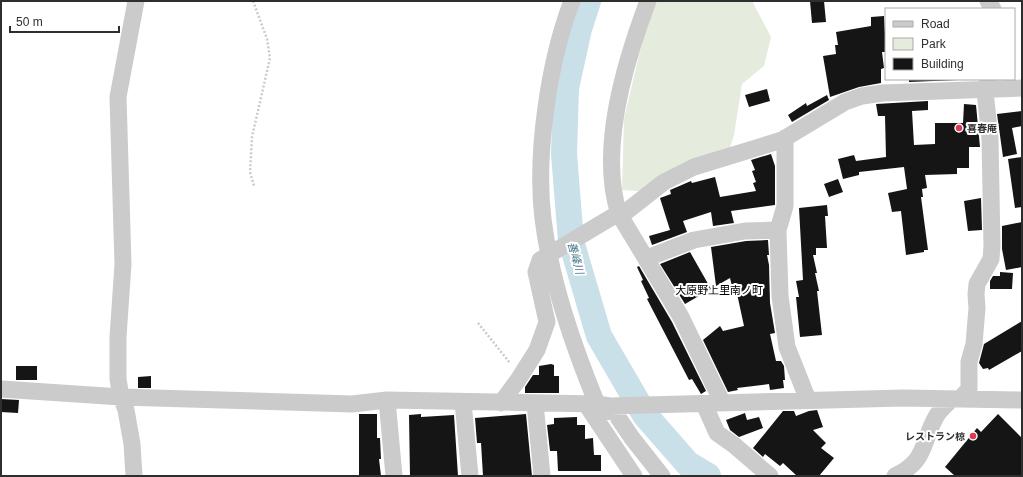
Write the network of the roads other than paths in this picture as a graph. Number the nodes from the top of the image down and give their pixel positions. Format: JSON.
{"nodes":[{"id":1,"x":136,"y":1,"type":"edge"},
{"id":2,"x":572,"y":1,"type":"edge"},
{"id":3,"x":648,"y":1,"type":"edge"},
{"id":4,"x":945,"y":85,"type":"edge"},
{"id":5,"x":987,"y":85,"type":"edge"},
{"id":6,"x":1022,"y":88,"type":"edge"},
{"id":7,"x":785,"y":138,"type":"junction"},
{"id":8,"x":616,"y":216,"type":"junction"},
{"id":9,"x":778,"y":230,"type":"junction"},
{"id":10,"x":551,"y":252,"type":"junction"},
{"id":11,"x":647,"y":258,"type":"junction"},
{"id":12,"x":1,"y":389,"type":"edge"},
{"id":13,"x":121,"y":397,"type":"junction"},
{"id":14,"x":956,"y":399,"type":"junction"},
{"id":15,"x":387,"y":400,"type":"junction"},
{"id":16,"x":808,"y":400,"type":"junction"},
{"id":17,"x":1022,"y":400,"type":"edge"},
{"id":18,"x":463,"y":402,"type":"junction"},
{"id":19,"x":501,"y":402,"type":"junction"},
{"id":20,"x":722,"y":402,"type":"junction"},
{"id":21,"x":535,"y":403,"type":"junction"},
{"id":22,"x":699,"y":404,"type":"junction"},
{"id":23,"x":598,"y":405,"type":"junction"},
{"id":24,"x":134,"y":476,"type":"edge"},
{"id":25,"x":394,"y":476,"type":"edge"},
{"id":26,"x":470,"y":476,"type":"edge"},
{"id":27,"x":542,"y":476,"type":"edge"},
{"id":28,"x":634,"y":476,"type":"edge"},
{"id":29,"x":662,"y":476,"type":"edge"},
{"id":30,"x":770,"y":476,"type":"edge"},
{"id":31,"x":895,"y":476,"type":"edge"}],
"edges":[{"from":1,"to":13,"type":"street"},
{"from":2,"to":10,"type":"street"},
{"from":3,"to":8,"type":"street"},
{"from":4,"to":5,"type":"street"},
{"from":4,"to":7,"type":"street"},
{"from":5,"to":6,"type":"street"},
{"from":5,"to":14,"type":"street"},
{"from":7,"to":8,"type":"street"},
{"from":7,"to":9,"type":"street"},
{"from":8,"to":10,"type":"street"},
{"from":8,"to":11,"type":"street"},
{"from":9,"to":11,"type":"street"},
{"from":9,"to":16,"type":"street"},
{"from":10,"to":19,"type":"street"},
{"from":10,"to":23,"type":"street"},
{"from":11,"to":20,"type":"street"},
{"from":12,"to":13,"type":"street"},
{"from":13,"to":15,"type":"street"},
{"from":13,"to":24,"type":"street"},
{"from":14,"to":16,"type":"street"},
{"from":14,"to":17,"type":"street"},
{"from":14,"to":31,"type":"street"},
{"from":15,"to":18,"type":"street"},
{"from":15,"to":25,"type":"street"},
{"from":16,"to":20,"type":"street"},
{"from":18,"to":19,"type":"street"},
{"from":18,"to":26,"type":"street"},
{"from":19,"to":21,"type":"street"},
{"from":20,"to":22,"type":"street"},
{"from":21,"to":23,"type":"street"},
{"from":21,"to":27,"type":"street"},
{"from":22,"to":23,"type":"street"},
{"from":22,"to":30,"type":"street"},
{"from":23,"to":28,"type":"street"},
{"from":23,"to":29,"type":"street"}]}
